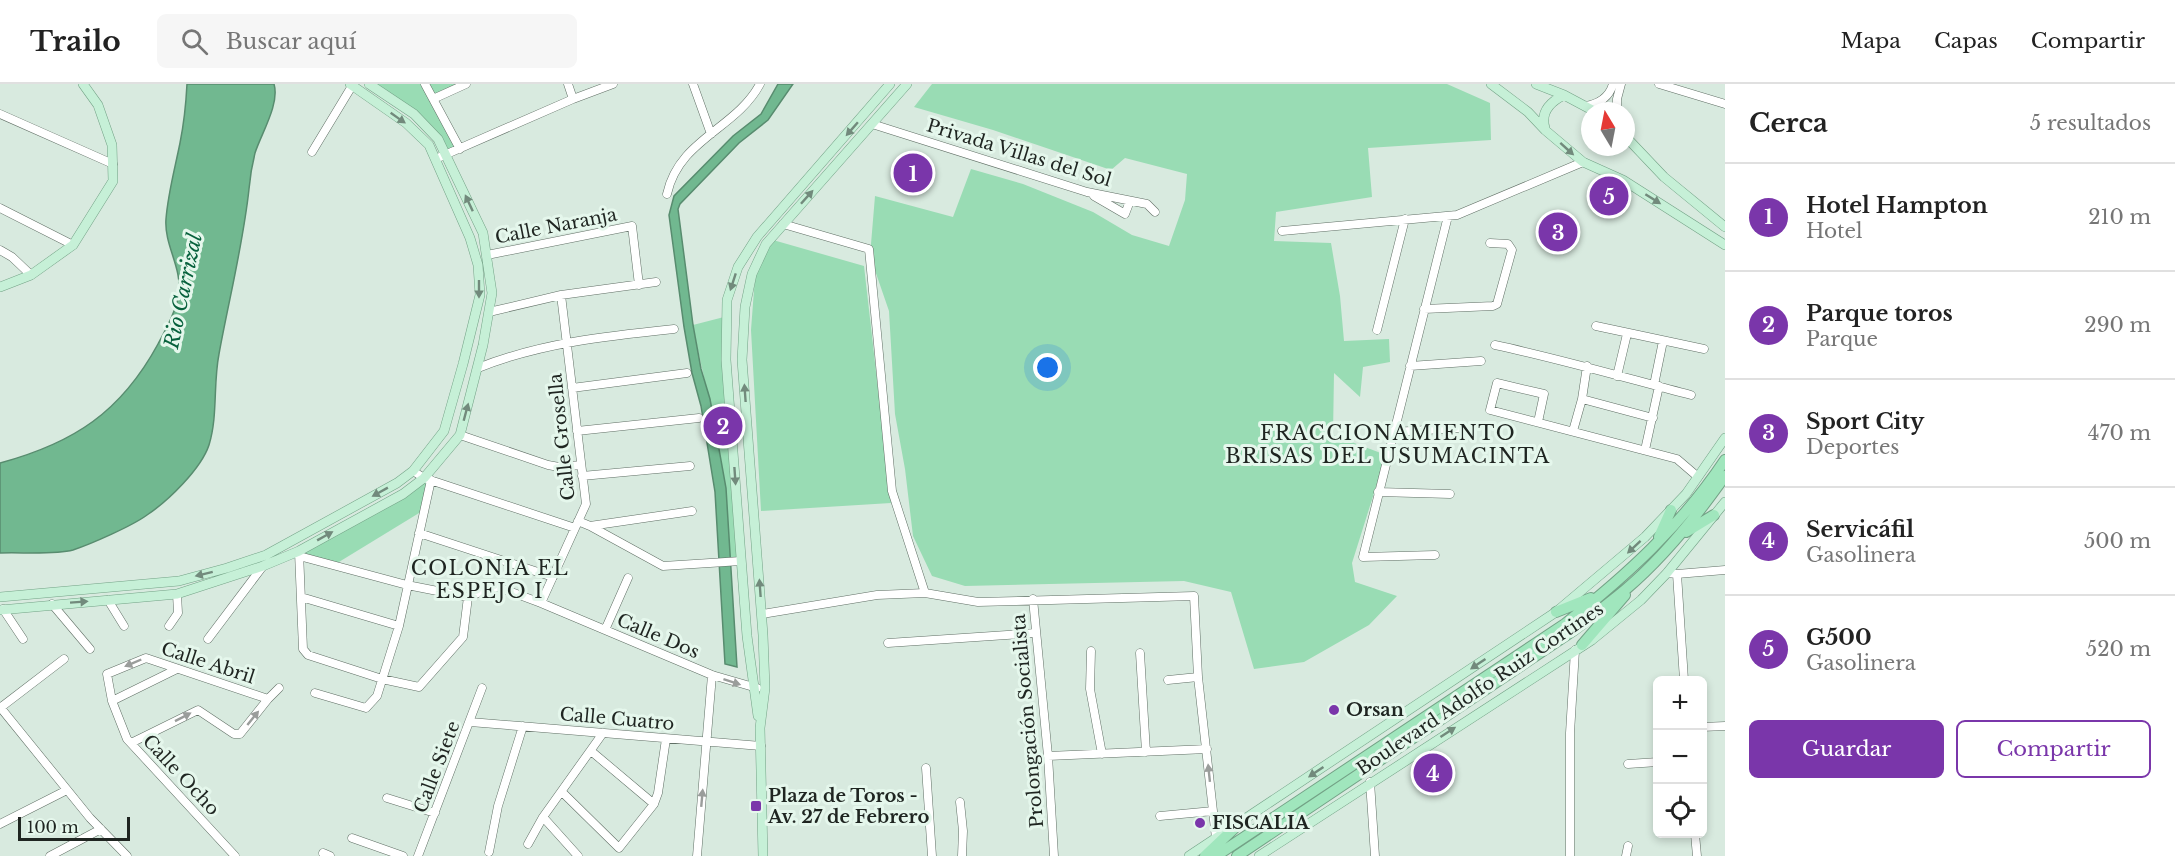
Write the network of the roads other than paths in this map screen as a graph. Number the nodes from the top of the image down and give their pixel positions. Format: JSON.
{"nodes":[{"id":1,"x":83,"y":84,"type":"edge"},
{"id":2,"x":369,"y":84,"type":"edge"},
{"id":3,"x":425,"y":84,"type":"edge"},
{"id":4,"x":466,"y":84,"type":"edge"},
{"id":5,"x":568,"y":84,"type":"edge"},
{"id":6,"x":613,"y":84,"type":"edge"},
{"id":7,"x":693,"y":84,"type":"edge"},
{"id":8,"x":760,"y":84,"type":"edge"},
{"id":9,"x":890,"y":84,"type":"edge"},
{"id":10,"x":907,"y":84,"type":"edge"},
{"id":11,"x":1491,"y":84,"type":"edge"},
{"id":12,"x":1536,"y":84,"type":"edge"},
{"id":13,"x":1612,"y":84,"type":"edge"},
{"id":14,"x":1621,"y":84,"type":"edge"},
{"id":15,"x":1659,"y":84,"type":"edge"},
{"id":16,"x":351,"y":85,"type":"edge"},
{"id":17,"x":1564,"y":95,"type":"junction"},
{"id":18,"x":433,"y":99,"type":"junction"},
{"id":19,"x":573,"y":99,"type":"junction"},
{"id":20,"x":1599,"y":102,"type":"edge"},
{"id":21,"x":1617,"y":102,"type":"edge"},
{"id":22,"x":1581,"y":104,"type":"edge"},
{"id":23,"x":1725,"y":104,"type":"edge"},
{"id":24,"x":0,"y":114,"type":"edge"},
{"id":25,"x":872,"y":124,"type":"junction"},
{"id":26,"x":1545,"y":130,"type":"junction"},
{"id":27,"x":711,"y":134,"type":"junction"},
{"id":28,"x":1635,"y":146,"type":"edge"},
{"id":29,"x":460,"y":149,"type":"junction"},
{"id":30,"x":312,"y":152,"type":"dead end"},
{"id":31,"x":447,"y":155,"type":"junction"},
{"id":32,"x":435,"y":159,"type":"junction"},
{"id":33,"x":1583,"y":162,"type":"junction"},
{"id":34,"x":112,"y":164,"type":"junction"},
{"id":35,"x":1087,"y":192,"type":"junction"},
{"id":36,"x":667,"y":194,"type":"dead end"},
{"id":37,"x":1683,"y":194,"type":"junction"},
{"id":38,"x":1130,"y":201,"type":"junction"},
{"id":39,"x":0,"y":208,"type":"edge"},
{"id":40,"x":1671,"y":210,"type":"junction"},
{"id":41,"x":1155,"y":212,"type":"dead end"},
{"id":42,"x":1448,"y":216,"type":"junction"},
{"id":43,"x":1405,"y":219,"type":"junction"},
{"id":44,"x":783,"y":224,"type":"junction"},
{"id":45,"x":1725,"y":227,"type":"edge"},
{"id":46,"x":1282,"y":231,"type":"dead end"},
{"id":47,"x":1490,"y":243,"type":"dead end"},
{"id":48,"x":73,"y":245,"type":"junction"},
{"id":49,"x":1725,"y":245,"type":"edge"},
{"id":50,"x":0,"y":250,"type":"edge"},
{"id":51,"x":487,"y":255,"type":"junction"},
{"id":52,"x":31,"y":275,"type":"junction"},
{"id":53,"x":656,"y":282,"type":"dead end"},
{"id":54,"x":639,"y":285,"type":"junction"},
{"id":55,"x":0,"y":287,"type":"edge"},
{"id":56,"x":561,"y":294,"type":"junction"},
{"id":57,"x":1424,"y":309,"type":"junction"},
{"id":58,"x":489,"y":312,"type":"junction"},
{"id":59,"x":1596,"y":326,"type":"dead end"},
{"id":60,"x":674,"y":329,"type":"dead end"},
{"id":61,"x":1377,"y":330,"type":"dead end"},
{"id":62,"x":1627,"y":334,"type":"junction"},
{"id":63,"x":1663,"y":341,"type":"junction"},
{"id":64,"x":567,"y":343,"type":"junction"},
{"id":65,"x":1495,"y":345,"type":"dead end"},
{"id":66,"x":1704,"y":349,"type":"dead end"},
{"id":67,"x":1481,"y":361,"type":"dead end"},
{"id":68,"x":1410,"y":366,"type":"junction"},
{"id":69,"x":1587,"y":366,"type":"junction"},
{"id":70,"x":478,"y":368,"type":"junction"},
{"id":71,"x":687,"y":373,"type":"dead end"},
{"id":72,"x":1617,"y":376,"type":"junction"},
{"id":73,"x":1656,"y":386,"type":"junction"},
{"id":74,"x":572,"y":388,"type":"junction"},
{"id":75,"x":1691,"y":395,"type":"dead end"},
{"id":76,"x":1582,"y":399,"type":"junction"},
{"id":77,"x":699,"y":418,"type":"dead end"},
{"id":78,"x":1653,"y":418,"type":"junction"},
{"id":79,"x":1538,"y":422,"type":"junction"},
{"id":80,"x":1459,"y":428,"type":"dead end"},
{"id":81,"x":577,"y":431,"type":"junction"},
{"id":82,"x":1573,"y":431,"type":"junction"},
{"id":83,"x":1394,"y":432,"type":"junction"},
{"id":84,"x":460,"y":435,"type":"junction"},
{"id":85,"x":1725,"y":438,"type":"edge"},
{"id":86,"x":1644,"y":450,"type":"junction"},
{"id":87,"x":1725,"y":460,"type":"edge"},
{"id":88,"x":581,"y":465,"type":"junction"},
{"id":89,"x":690,"y":466,"type":"dead end"},
{"id":90,"x":413,"y":471,"type":"junction"},
{"id":91,"x":582,"y":476,"type":"junction"},
{"id":92,"x":1725,"y":476,"type":"edge"},
{"id":93,"x":1698,"y":477,"type":"junction"},
{"id":94,"x":428,"y":479,"type":"junction"},
{"id":95,"x":1378,"y":492,"type":"junction"},
{"id":96,"x":1450,"y":494,"type":"dead end"},
{"id":97,"x":1725,"y":502,"type":"edge"},
{"id":98,"x":1671,"y":510,"type":"junction"},
{"id":99,"x":692,"y":511,"type":"dead end"},
{"id":100,"x":1714,"y":515,"type":"junction"},
{"id":101,"x":577,"y":525,"type":"junction"},
{"id":102,"x":590,"y":526,"type":"junction"},
{"id":103,"x":418,"y":533,"type":"junction"},
{"id":104,"x":1676,"y":539,"type":"junction"},
{"id":105,"x":1653,"y":549,"type":"junction"},
{"id":106,"x":299,"y":553,"type":"junction"},
{"id":107,"x":1436,"y":555,"type":"dead end"},
{"id":108,"x":741,"y":561,"type":"junction"},
{"id":109,"x":263,"y":566,"type":"junction"},
{"id":110,"x":1725,"y":570,"type":"edge"},
{"id":111,"x":1672,"y":573,"type":"junction"},
{"id":112,"x":553,"y":577,"type":"junction"},
{"id":113,"x":628,"y":578,"type":"dead end"},
{"id":114,"x":1637,"y":579,"type":"junction"},
{"id":115,"x":407,"y":585,"type":"junction"},
{"id":116,"x":925,"y":592,"type":"junction"},
{"id":117,"x":1605,"y":592,"type":"junction"},
{"id":118,"x":177,"y":594,"type":"junction"},
{"id":119,"x":0,"y":597,"type":"edge"},
{"id":120,"x":301,"y":597,"type":"junction"},
{"id":121,"x":468,"y":597,"type":"junction"},
{"id":122,"x":1033,"y":599,"type":"junction"},
{"id":123,"x":108,"y":600,"type":"junction"},
{"id":124,"x":541,"y":603,"type":"junction"},
{"id":125,"x":52,"y":604,"type":"junction"},
{"id":126,"x":2,"y":610,"type":"edge"},
{"id":127,"x":1556,"y":612,"type":"junction"},
{"id":128,"x":762,"y":614,"type":"junction"},
{"id":129,"x":124,"y":626,"type":"dead end"},
{"id":130,"x":169,"y":626,"type":"dead end"},
{"id":131,"x":399,"y":626,"type":"junction"},
{"id":132,"x":605,"y":630,"type":"junction"},
{"id":133,"x":1036,"y":633,"type":"junction"},
{"id":134,"x":22,"y":639,"type":"dead end"},
{"id":135,"x":208,"y":639,"type":"dead end"},
{"id":136,"x":888,"y":643,"type":"dead end"},
{"id":137,"x":1579,"y":648,"type":"junction"},
{"id":138,"x":90,"y":649,"type":"dead end"},
{"id":139,"x":1091,"y":651,"type":"dead end"},
{"id":140,"x":1140,"y":653,"type":"dead end"},
{"id":141,"x":64,"y":659,"type":"dead end"},
{"id":142,"x":177,"y":669,"type":"junction"},
{"id":143,"x":106,"y":674,"type":"joint"},
{"id":144,"x":712,"y":675,"type":"junction"},
{"id":145,"x":1683,"y":676,"type":"edge"},
{"id":146,"x":1198,"y":677,"type":"junction"},
{"id":147,"x":382,"y":679,"type":"junction"},
{"id":148,"x":1168,"y":680,"type":"dead end"},
{"id":149,"x":279,"y":688,"type":"dead end"},
{"id":150,"x":482,"y":688,"type":"dead end"},
{"id":151,"x":753,"y":688,"type":"junction"},
{"id":152,"x":765,"y":688,"type":"junction"},
{"id":153,"x":315,"y":693,"type":"dead end"},
{"id":154,"x":268,"y":699,"type":"junction"},
{"id":155,"x":112,"y":701,"type":"junction"},
{"id":156,"x":0,"y":707,"type":"edge"},
{"id":157,"x":470,"y":722,"type":"junction"},
{"id":158,"x":523,"y":726,"type":"junction"},
{"id":159,"x":1725,"y":726,"type":"edge"},
{"id":160,"x":1707,"y":728,"type":"edge"},
{"id":161,"x":760,"y":729,"type":"junction"},
{"id":162,"x":603,"y":733,"type":"junction"},
{"id":163,"x":666,"y":739,"type":"junction"},
{"id":164,"x":707,"y":741,"type":"junction"},
{"id":165,"x":131,"y":743,"type":"junction"},
{"id":166,"x":761,"y":746,"type":"junction"},
{"id":167,"x":1207,"y":749,"type":"junction"},
{"id":168,"x":591,"y":751,"type":"junction"},
{"id":169,"x":1146,"y":752,"type":"junction"},
{"id":170,"x":1102,"y":754,"type":"junction"},
{"id":171,"x":1048,"y":756,"type":"junction"},
{"id":172,"x":1653,"y":762,"type":"edge"},
{"id":173,"x":1628,"y":764,"type":"dead end"},
{"id":174,"x":926,"y":768,"type":"dead end"},
{"id":175,"x":1370,"y":782,"type":"junction"},
{"id":176,"x":67,"y":790,"type":"junction"},
{"id":177,"x":562,"y":792,"type":"junction"},
{"id":178,"x":387,"y":798,"type":"dead end"},
{"id":179,"x":960,"y":802,"type":"dead end"},
{"id":180,"x":654,"y":804,"type":"junction"},
{"id":181,"x":1213,"y":811,"type":"junction"},
{"id":182,"x":435,"y":813,"type":"junction"},
{"id":183,"x":1160,"y":816,"type":"dead end"},
{"id":184,"x":543,"y":817,"type":"junction"},
{"id":185,"x":1242,"y":821,"type":"junction"},
{"id":186,"x":0,"y":825,"type":"edge"},
{"id":187,"x":101,"y":829,"type":"junction"},
{"id":188,"x":352,"y":838,"type":"dead end"},
{"id":189,"x":1216,"y":838,"type":"junction"},
{"id":190,"x":1695,"y":838,"type":"edge"},
{"id":191,"x":528,"y":844,"type":"dead end"},
{"id":192,"x":1628,"y":846,"type":"dead end"},
{"id":193,"x":489,"y":852,"type":"dead end"},
{"id":194,"x":50,"y":856,"type":"edge"},
{"id":195,"x":127,"y":856,"type":"edge"},
{"id":196,"x":235,"y":856,"type":"edge"},
{"id":197,"x":403,"y":856,"type":"edge"},
{"id":198,"x":418,"y":856,"type":"edge"},
{"id":199,"x":578,"y":856,"type":"edge"},
{"id":200,"x":697,"y":856,"type":"edge"},
{"id":201,"x":763,"y":856,"type":"edge"},
{"id":202,"x":933,"y":856,"type":"edge"},
{"id":203,"x":962,"y":856,"type":"edge"},
{"id":204,"x":1054,"y":856,"type":"edge"},
{"id":205,"x":1189,"y":856,"type":"edge"},
{"id":206,"x":1205,"y":856,"type":"edge"},
{"id":207,"x":1216,"y":856,"type":"edge"},
{"id":208,"x":1237,"y":856,"type":"edge"},
{"id":209,"x":1259,"y":856,"type":"edge"},
{"id":210,"x":1375,"y":856,"type":"edge"},
{"id":211,"x":1570,"y":856,"type":"edge"},
{"id":212,"x":1626,"y":856,"type":"edge"},
{"id":213,"x":1697,"y":856,"type":"edge"}],
"edges":[{"from":1,"to":34,"type":"main road"},
{"from":2,"to":31,"type":"main road"},
{"from":3,"to":18,"type":"street"},
{"from":4,"to":18,"type":"street"},
{"from":5,"to":19,"type":"street"},
{"from":6,"to":19,"type":"street"},
{"from":7,"to":27,"type":"street"},
{"from":8,"to":27,"type":"street"},
{"from":9,"to":108,"type":"main road","one_way":true},
{"from":10,"to":25,"type":"main road"},
{"from":11,"to":26,"type":"main road"},
{"from":12,"to":17,"type":"main road"},
{"from":13,"to":20,"type":"street"},
{"from":14,"to":21,"type":"street"},
{"from":15,"to":23,"type":"street"},
{"from":16,"to":30,"type":"street"},
{"from":16,"to":32,"type":"main road","one_way":true},
{"from":17,"to":22,"type":"main road"},
{"from":17,"to":26,"type":"main road"},
{"from":18,"to":29,"type":"street"},
{"from":19,"to":29,"type":"street"},
{"from":24,"to":34,"type":"street"},
{"from":25,"to":35,"type":"street","name":"Privada Villas del Sol"},
{"from":44,"to":25,"type":"main road","one_way":true},
{"from":26,"to":33,"type":"main road","one_way":true},
{"from":27,"to":36,"type":"street"},
{"from":28,"to":37,"type":"main road"},
{"from":29,"to":31,"type":"street"},
{"from":31,"to":32,"type":"street"},
{"from":51,"to":31,"type":"main road","one_way":true},
{"from":32,"to":90,"type":"main road","one_way":true},
{"from":33,"to":40,"type":"main road","one_way":true},
{"from":33,"to":42,"type":"street"},
{"from":34,"to":48,"type":"main road"},
{"from":35,"to":38,"type":"street","name":"Privada Villas del Sol"},
{"from":35,"to":38,"type":"street"},
{"from":37,"to":40,"type":"main road"},
{"from":37,"to":45,"type":"main road"},
{"from":38,"to":41,"type":"street","name":"Privada Villas del Sol"},
{"from":39,"to":48,"type":"street"},
{"from":40,"to":49,"type":"main road"},
{"from":42,"to":43,"type":"street"},
{"from":42,"to":57,"type":"street"},
{"from":43,"to":46,"type":"street"},
{"from":43,"to":61,"type":"street"},
{"from":44,"to":116,"type":"street"},
{"from":128,"to":44,"type":"main road","one_way":true},
{"from":47,"to":57,"type":"street"},
{"from":48,"to":52,"type":"main road"},
{"from":50,"to":52,"type":"street"},
{"from":51,"to":54,"type":"street","name":"Calle Naranja"},
{"from":51,"to":58,"type":"main road"},
{"from":52,"to":55,"type":"main road"},
{"from":53,"to":54,"type":"street"},
{"from":54,"to":56,"type":"street"},
{"from":56,"to":58,"type":"street"},
{"from":56,"to":64,"type":"street","name":"Calle Grosella"},
{"from":57,"to":68,"type":"street"},
{"from":58,"to":70,"type":"main road"},
{"from":59,"to":62,"type":"street"},
{"from":60,"to":64,"type":"street"},
{"from":62,"to":63,"type":"street"},
{"from":62,"to":72,"type":"street"},
{"from":63,"to":66,"type":"street"},
{"from":63,"to":73,"type":"street"},
{"from":64,"to":70,"type":"street"},
{"from":64,"to":74,"type":"street","name":"Calle Grosella"},
{"from":65,"to":69,"type":"street"},
{"from":67,"to":68,"type":"street"},
{"from":68,"to":83,"type":"street"},
{"from":69,"to":72,"type":"street"},
{"from":69,"to":76,"type":"street"},
{"from":84,"to":70,"type":"main road","one_way":true},
{"from":71,"to":74,"type":"street"},
{"from":72,"to":73,"type":"street"},
{"from":73,"to":75,"type":"street"},
{"from":73,"to":78,"type":"street"},
{"from":74,"to":81,"type":"street","name":"Calle Grosella"},
{"from":76,"to":78,"type":"street"},
{"from":76,"to":82,"type":"street"},
{"from":77,"to":81,"type":"street"},
{"from":78,"to":86,"type":"street"},
{"from":79,"to":79,"type":"street"},
{"from":79,"to":82,"type":"street"},
{"from":80,"to":83,"type":"street"},
{"from":81,"to":88,"type":"street","name":"Calle Grosella"},
{"from":82,"to":86,"type":"street"},
{"from":83,"to":95,"type":"street"},
{"from":84,"to":88,"type":"street"},
{"from":84,"to":94,"type":"main road"},
{"from":85,"to":93,"type":"main road","name":"Boulevard Adolfo Ruiz Cortines"},
{"from":86,"to":93,"type":"street"},
{"from":87,"to":105,"type":"highway"},
{"from":88,"to":91,"type":"street","name":"Calle Grosella"},
{"from":89,"to":91,"type":"street"},
{"from":90,"to":94,"type":"street"},
{"from":90,"to":119,"type":"main road","one_way":true},
{"from":91,"to":101,"type":"street","name":"Calle Grosella"},
{"from":92,"to":104,"type":"highway"},
{"from":93,"to":98,"type":"main road","name":"Boulevard Adolfo Ruiz Cortines"},
{"from":94,"to":101,"type":"street"},
{"from":94,"to":103,"type":"street"},
{"from":106,"to":94,"type":"main road","one_way":true},
{"from":95,"to":96,"type":"street"},
{"from":95,"to":107,"type":"street"},
{"from":97,"to":100,"type":"main road","name":"Boulevard Adolfo Ruiz Cortines"},
{"from":98,"to":105,"type":"highway"},
{"from":98,"to":127,"type":"main road","name":"Boulevard Adolfo Ruiz Cortines","one_way":true},
{"from":99,"to":102,"type":"street"},
{"from":100,"to":104,"type":"highway"},
{"from":100,"to":111,"type":"main road","name":"Boulevard Adolfo Ruiz Cortines"},
{"from":101,"to":102,"type":"street"},
{"from":101,"to":112,"type":"street","name":"Calle Grosella"},
{"from":102,"to":108,"type":"street"},
{"from":103,"to":112,"type":"street"},
{"from":103,"to":115,"type":"street"},
{"from":104,"to":114,"type":"highway"},
{"from":105,"to":117,"type":"highway"},
{"from":106,"to":109,"type":"main road"},
{"from":106,"to":115,"type":"street"},
{"from":106,"to":120,"type":"street"},
{"from":108,"to":151,"type":"main road"},
{"from":109,"to":118,"type":"main road"},
{"from":109,"to":135,"type":"street"},
{"from":110,"to":111,"type":"street"},
{"from":111,"to":137,"type":"main road","name":"Boulevard Adolfo Ruiz Cortines"},
{"from":111,"to":145,"type":"street"},
{"from":112,"to":124,"type":"street","name":"Calle Grosella"},
{"from":113,"to":132,"type":"street"},
{"from":114,"to":137,"type":"highway"},
{"from":114,"to":208,"type":"highway"},
{"from":115,"to":121,"type":"street"},
{"from":115,"to":131,"type":"street"},
{"from":116,"to":122,"type":"street"},
{"from":116,"to":128,"type":"street"},
{"from":117,"to":127,"type":"highway"},
{"from":117,"to":207,"type":"highway"},
{"from":118,"to":123,"type":"main road"},
{"from":118,"to":130,"type":"street"},
{"from":120,"to":131,"type":"street"},
{"from":120,"to":147,"type":"street"},
{"from":121,"to":124,"type":"street","name":"Calle Dos"},
{"from":121,"to":147,"type":"street"},
{"from":122,"to":133,"type":"street","name":"Prolongación Socialista"},
{"from":122,"to":146,"type":"street","name":"Prolongación Socialista"},
{"from":125,"to":123,"type":"main road","one_way":true},
{"from":123,"to":129,"type":"street"},
{"from":124,"to":132,"type":"street","name":"Calle Dos"},
{"from":125,"to":126,"type":"main road"},
{"from":125,"to":138,"type":"street"},
{"from":126,"to":134,"type":"street"},
{"from":127,"to":185,"type":"main road","name":"Boulevard Adolfo Ruiz Cortines","one_way":true},
{"from":128,"to":152,"type":"main road"},
{"from":131,"to":147,"type":"street"},
{"from":132,"to":144,"type":"street","name":"Calle Dos"},
{"from":133,"to":136,"type":"street"},
{"from":133,"to":171,"type":"street","name":"Prolongación Socialista"},
{"from":175,"to":137,"type":"main road","name":"Boulevard Adolfo Ruiz Cortines","one_way":true},
{"from":137,"to":211,"type":"street"},
{"from":139,"to":170,"type":"street"},
{"from":140,"to":169,"type":"street"},
{"from":141,"to":156,"type":"street"},
{"from":142,"to":143,"type":"street","name":"Calle Abril","one_way":true},
{"from":142,"to":154,"type":"street","name":"Calle Abril"},
{"from":142,"to":155,"type":"street"},
{"from":143,"to":155,"type":"street","name":"Calle Ocho"},
{"from":144,"to":151,"type":"street","name":"Calle Dos","one_way":true},
{"from":144,"to":164,"type":"street"},
{"from":146,"to":148,"type":"street"},
{"from":146,"to":167,"type":"street"},
{"from":147,"to":153,"type":"street"},
{"from":149,"to":154,"type":"street"},
{"from":150,"to":157,"type":"street","name":"Calle Siete"},
{"from":151,"to":152,"type":"street","name":"Calle Dos"},
{"from":151,"to":161,"type":"main road"},
{"from":152,"to":161,"type":"main road"},
{"from":165,"to":154,"type":"street","one_way":true},
{"from":155,"to":165,"type":"street","name":"Calle Ocho"},
{"from":156,"to":176,"type":"street"},
{"from":157,"to":158,"type":"street","name":"Calle Cuatro"},
{"from":157,"to":182,"type":"street","name":"Calle Siete"},
{"from":158,"to":162,"type":"street","name":"Calle Cuatro"},
{"from":158,"to":193,"type":"street"},
{"from":159,"to":160,"type":"street"},
{"from":161,"to":166,"type":"main road"},
{"from":162,"to":163,"type":"street","name":"Calle Cuatro"},
{"from":162,"to":168,"type":"street"},
{"from":163,"to":164,"type":"street","name":"Calle Cuatro"},
{"from":163,"to":180,"type":"street"},
{"from":164,"to":166,"type":"street","name":"Calle Cuatro"},
{"from":200,"to":164,"type":"street","one_way":true},
{"from":165,"to":196,"type":"street","name":"Calle Ocho"},
{"from":166,"to":201,"type":"main road"},
{"from":167,"to":169,"type":"street"},
{"from":181,"to":167,"type":"street","one_way":true},
{"from":168,"to":177,"type":"street"},
{"from":168,"to":180,"type":"street"},
{"from":169,"to":170,"type":"street"},
{"from":170,"to":171,"type":"street"},
{"from":171,"to":204,"type":"street","name":"Prolongación Socialista"},
{"from":172,"to":173,"type":"street"},
{"from":174,"to":202,"type":"street"},
{"from":175,"to":209,"type":"main road","name":"Boulevard Adolfo Ruiz Cortines"},
{"from":175,"to":210,"type":"street"},
{"from":176,"to":186,"type":"street"},
{"from":176,"to":187,"type":"street"},
{"from":177,"to":180,"type":"street"},
{"from":177,"to":184,"type":"street"},
{"from":178,"to":182,"type":"street"},
{"from":179,"to":203,"type":"street"},
{"from":181,"to":183,"type":"street"},
{"from":181,"to":189,"type":"street"},
{"from":182,"to":198,"type":"street","name":"Calle Siete"},
{"from":184,"to":191,"type":"street"},
{"from":184,"to":199,"type":"street"},
{"from":185,"to":189,"type":"main road","name":"Boulevard Adolfo Ruiz Cortines"},
{"from":185,"to":206,"type":"highway"},
{"from":187,"to":194,"type":"street"},
{"from":187,"to":195,"type":"street"},
{"from":188,"to":197,"type":"street"},
{"from":189,"to":205,"type":"main road","name":"Boulevard Adolfo Ruiz Cortines"},
{"from":190,"to":213,"type":"street"},
{"from":192,"to":212,"type":"street"}]}
